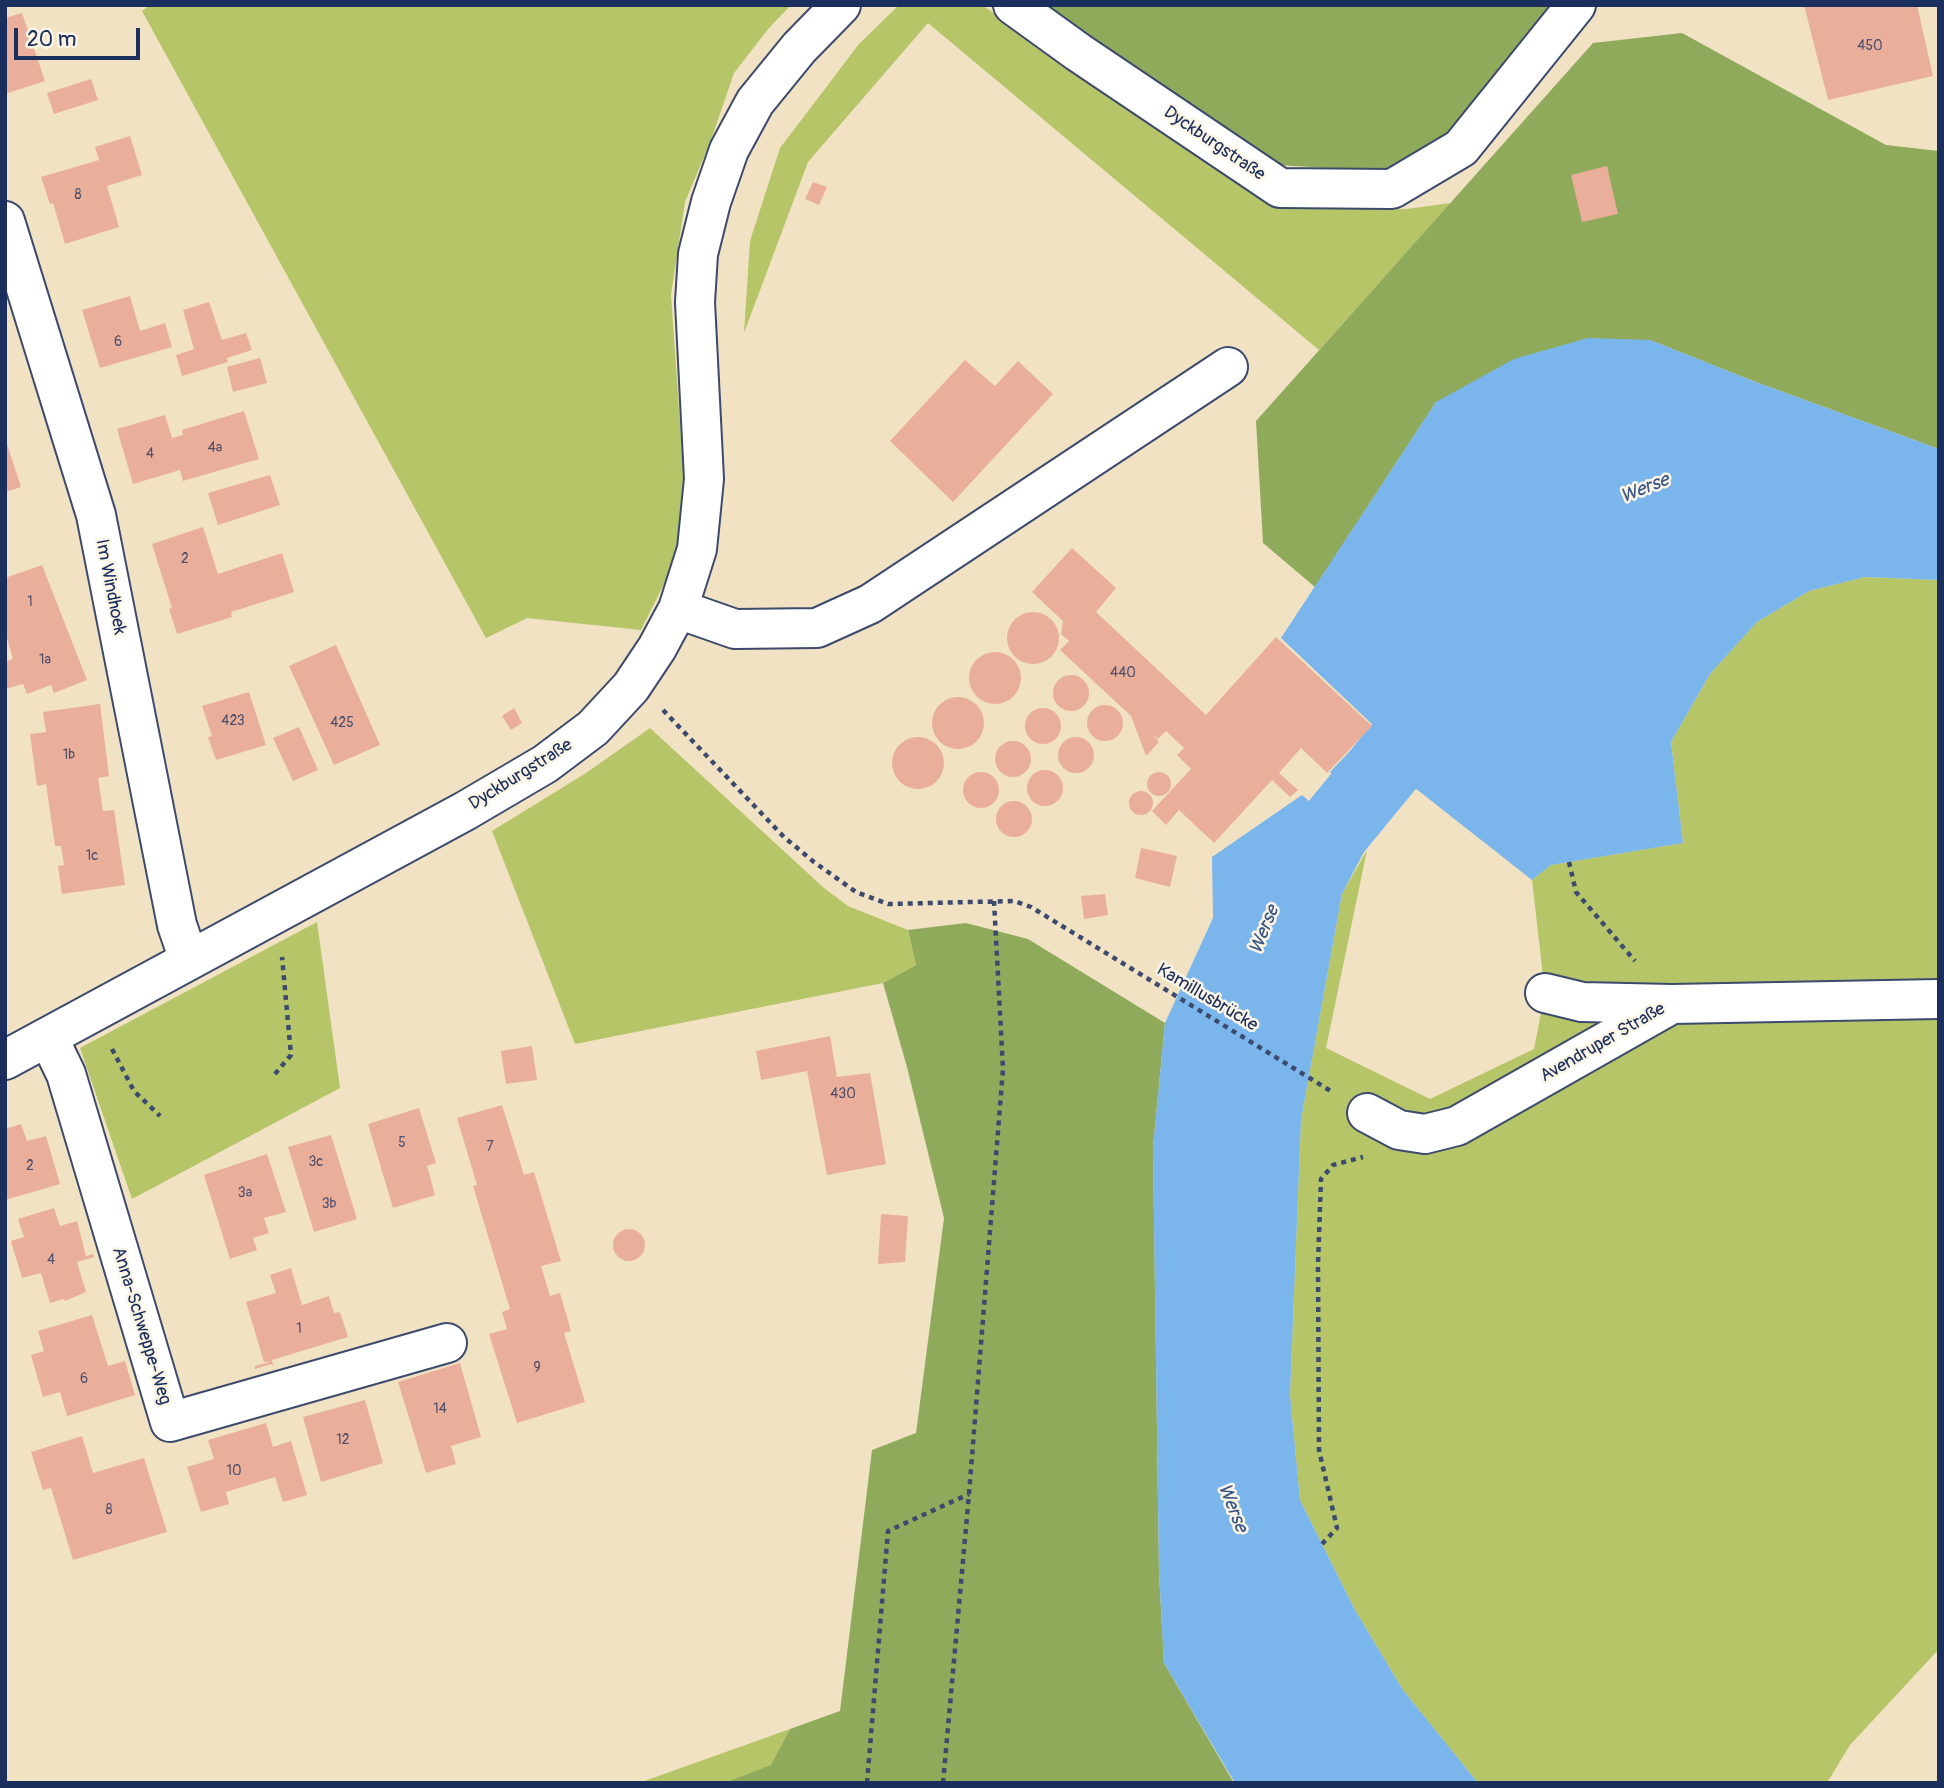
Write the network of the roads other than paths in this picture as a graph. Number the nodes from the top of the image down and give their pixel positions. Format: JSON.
{"nodes":[{"id":1,"x":841,"y":5,"type":"edge"},
{"id":2,"x":1013,"y":5,"type":"edge"},
{"id":3,"x":1576,"y":5,"type":"edge"},
{"id":4,"x":5,"y":221,"type":"edge"},
{"id":5,"x":1228,"y":367,"type":"dead end"},
{"id":6,"x":677,"y":608,"type":"junction"},
{"id":7,"x":189,"y":960,"type":"junction"},
{"id":8,"x":1545,"y":993,"type":"dead end"},
{"id":9,"x":1939,"y":999,"type":"edge"},
{"id":10,"x":1672,"y":1004,"type":"junction"},
{"id":11,"x":48,"y":1037,"type":"junction"},
{"id":12,"x":5,"y":1060,"type":"edge"},
{"id":13,"x":1367,"y":1113,"type":"road end"},
{"id":14,"x":447,"y":1343,"type":"dead end"}],
"edges":[{"from":1,"to":6,"type":"street","name":"Dyckburgstraße"},
{"from":2,"to":3,"type":"street","name":"Dyckburgstraße"},
{"from":4,"to":7,"type":"street","name":"Im Windhoek"},
{"from":5,"to":6,"type":"street"},
{"from":6,"to":7,"type":"street","name":"Dyckburgstraße"},
{"from":7,"to":11,"type":"street","name":"Dyckburgstraße"},
{"from":8,"to":10,"type":"street"},
{"from":9,"to":10,"type":"street","name":"Avendruper Straße"},
{"from":10,"to":13,"type":"street","name":"Avendruper Straße"},
{"from":11,"to":12,"type":"street","name":"Dyckburgstraße"},
{"from":11,"to":14,"type":"street","name":"Anna-Schweppe-Weg"}]}
